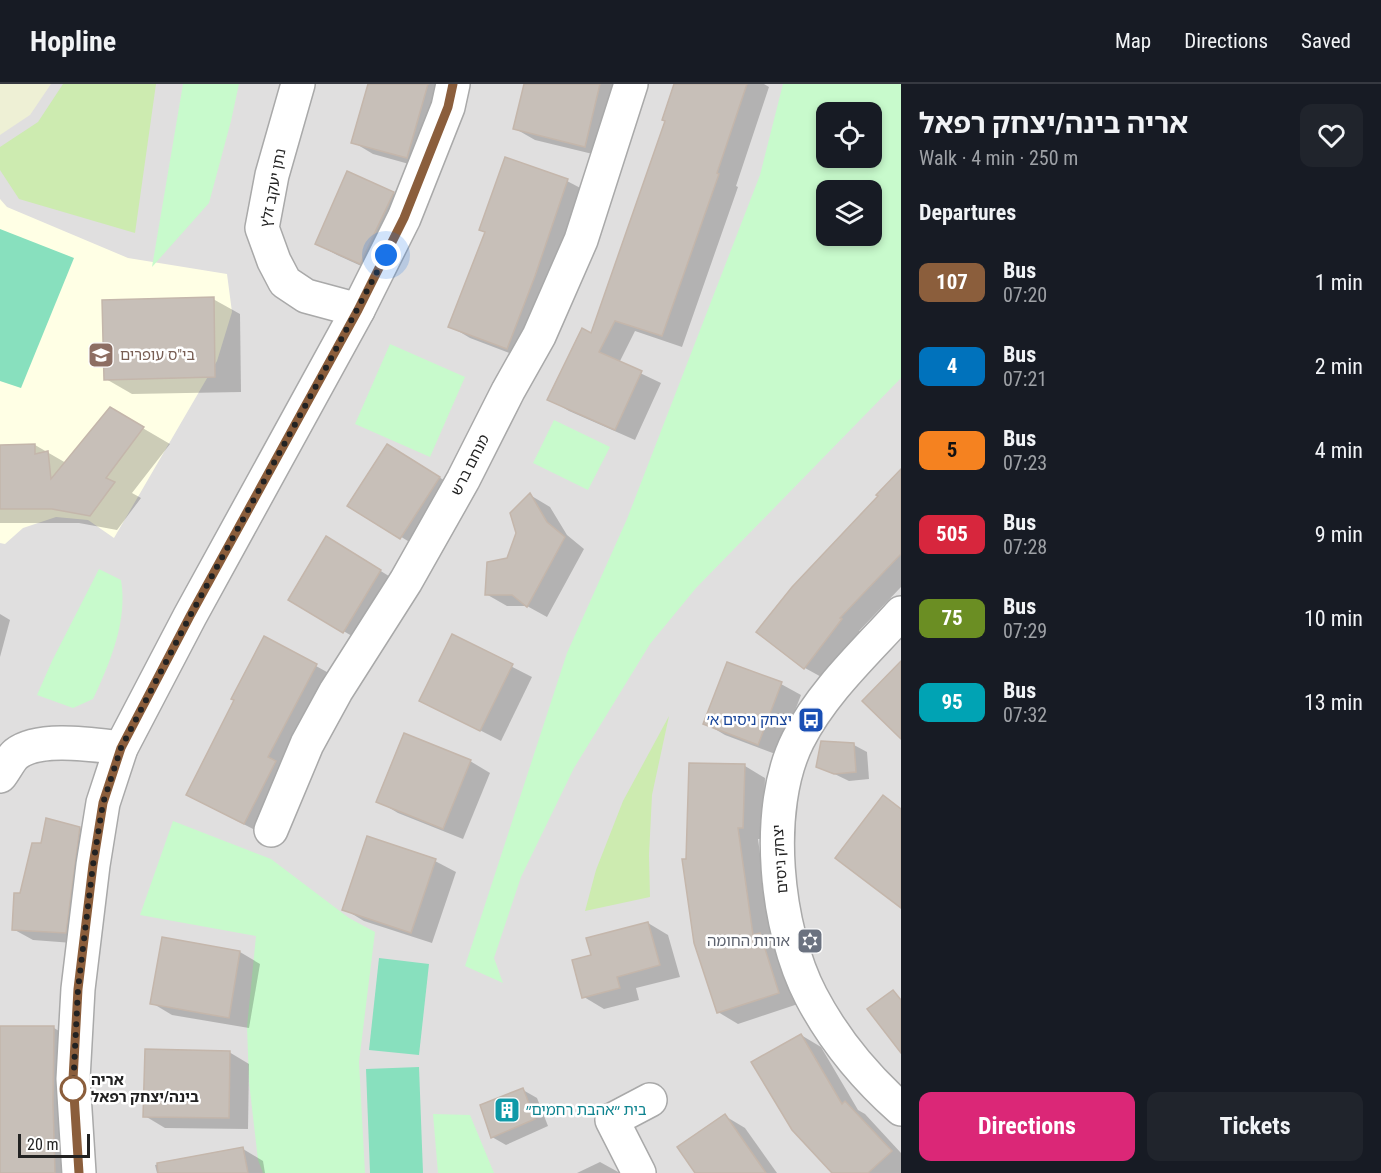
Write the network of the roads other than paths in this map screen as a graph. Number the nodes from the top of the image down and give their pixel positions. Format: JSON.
{"nodes":[{"id":1,"x":298,"y":84,"type":"edge"},
{"id":2,"x":453,"y":84,"type":"edge"},
{"id":3,"x":631,"y":84,"type":"edge"},
{"id":4,"x":358,"y":310,"type":"junction"},
{"id":5,"x":901,"y":613,"type":"edge"},
{"id":6,"x":121,"y":748,"type":"junction"},
{"id":7,"x":0,"y":776,"type":"edge"},
{"id":8,"x":271,"y":830,"type":"dead end"},
{"id":9,"x":650,"y":1100,"type":"dead end"},
{"id":10,"x":901,"y":1109,"type":"edge"},
{"id":11,"x":79,"y":1173,"type":"edge"},
{"id":12,"x":639,"y":1173,"type":"edge"}],
"edges":[{"from":1,"to":4,"type":"street","name":"נתן יעקב זלץ"},
{"from":2,"to":4,"type":"street"},
{"from":3,"to":8,"type":"street","name":"מנחם ברש"},
{"from":4,"to":6,"type":"street"},
{"from":5,"to":10,"type":"street","name":"יצחק ניסים"},
{"from":6,"to":7,"type":"street"},
{"from":6,"to":11,"type":"street"},
{"from":9,"to":12,"type":"street"}]}
